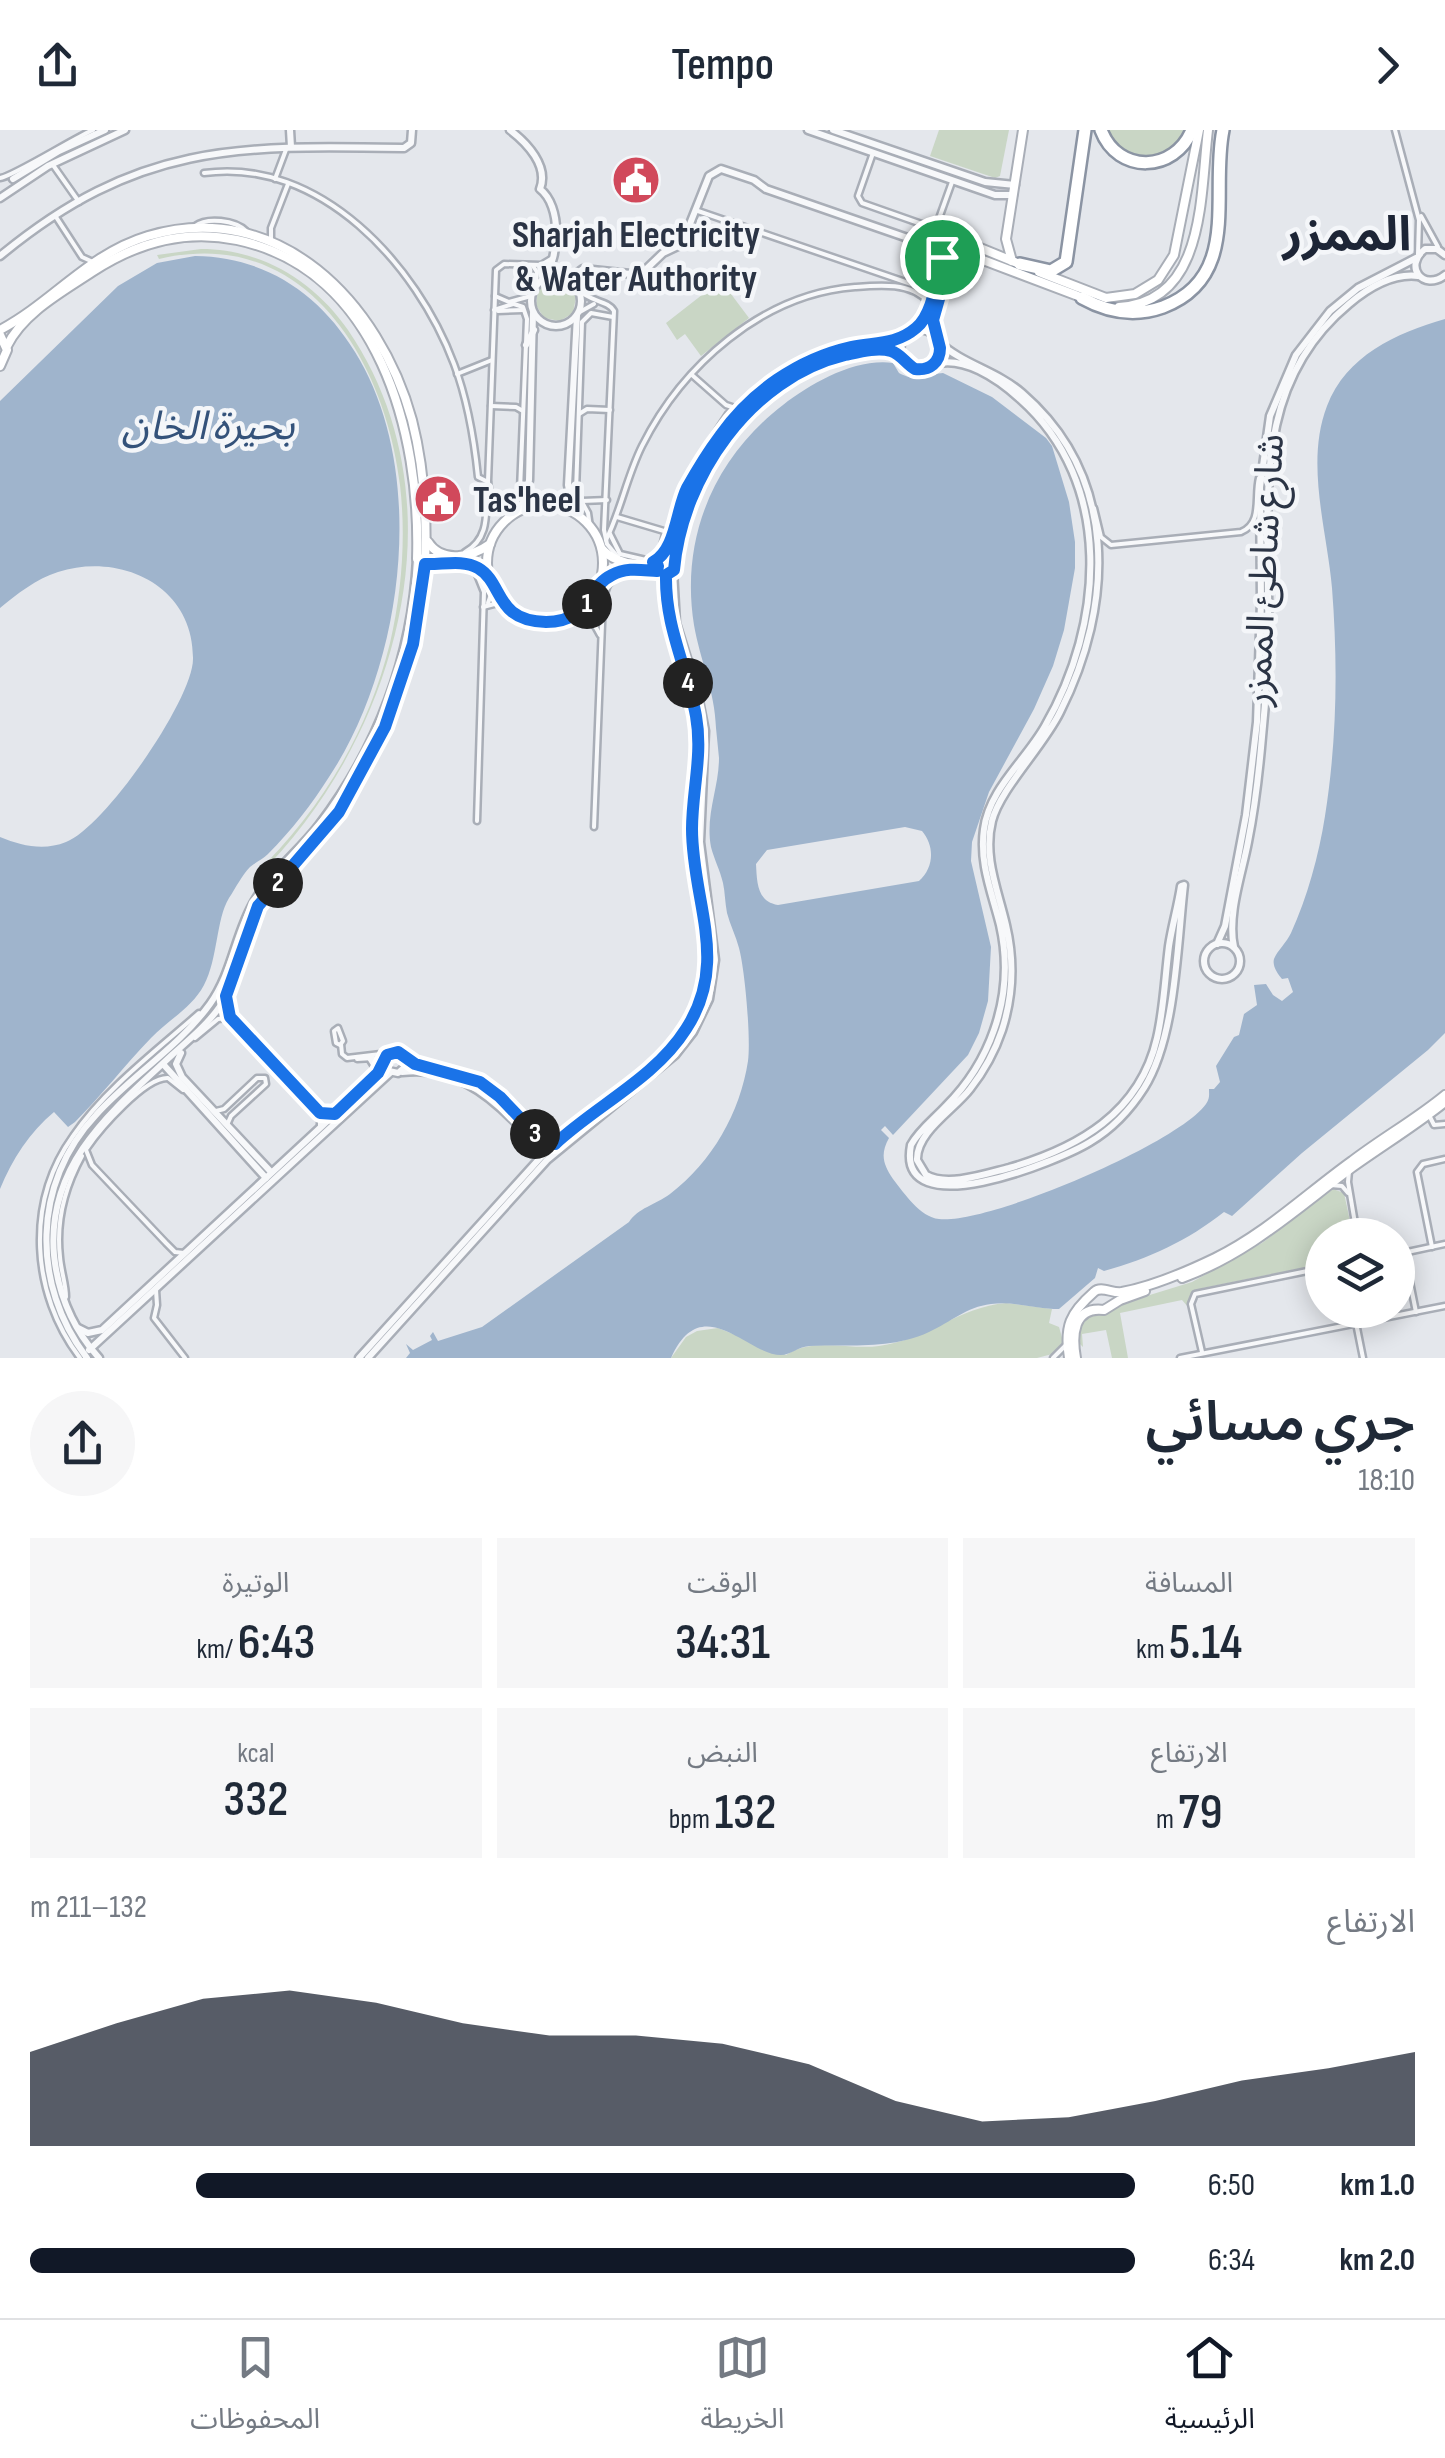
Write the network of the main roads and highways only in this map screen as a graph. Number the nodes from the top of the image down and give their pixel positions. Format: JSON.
{"nodes":[{"id":1,"x":1024,"y":130,"type":"edge"},
{"id":2,"x":1085,"y":130,"type":"edge"},
{"id":3,"x":1102,"y":130,"type":"edge"},
{"id":4,"x":1195,"y":130,"type":"edge"},
{"id":5,"x":1208,"y":130,"type":"edge"},
{"id":6,"x":1223,"y":130,"type":"edge"},
{"id":7,"x":944,"y":261,"type":"junction"},
{"id":8,"x":1016,"y":263,"type":"junction"},
{"id":9,"x":78,"y":273,"type":"junction"},
{"id":10,"x":318,"y":278,"type":"junction"},
{"id":11,"x":64,"y":291,"type":"junction"},
{"id":12,"x":342,"y":291,"type":"junction"},
{"id":13,"x":1082,"y":298,"type":"junction"},
{"id":14,"x":0,"y":329,"type":"edge"},
{"id":15,"x":914,"y":330,"type":"junction"},
{"id":16,"x":905,"y":336,"type":"junction"},
{"id":17,"x":936,"y":338,"type":"junction"},
{"id":18,"x":7,"y":346,"type":"junction"},
{"id":19,"x":902,"y":357,"type":"junction"},
{"id":20,"x":0,"y":366,"type":"edge"},
{"id":21,"x":426,"y":528,"type":"junction"},
{"id":22,"x":672,"y":535,"type":"junction"},
{"id":23,"x":490,"y":544,"type":"junction"},
{"id":24,"x":604,"y":544,"type":"junction"},
{"id":25,"x":446,"y":558,"type":"junction"},
{"id":26,"x":421,"y":562,"type":"junction"},
{"id":27,"x":630,"y":566,"type":"junction"},
{"id":28,"x":653,"y":567,"type":"junction"},
{"id":29,"x":488,"y":576,"type":"junction"},
{"id":30,"x":600,"y":583,"type":"junction"},
{"id":31,"x":1445,"y":1098,"type":"edge"},
{"id":32,"x":1109,"y":1293,"type":"junction"},
{"id":33,"x":1090,"y":1298,"type":"junction"},
{"id":34,"x":1110,"y":1305,"type":"junction"},
{"id":35,"x":1096,"y":1309,"type":"junction"},
{"id":36,"x":1073,"y":1358,"type":"edge"}],
"edges":[{"from":1,"to":8,"type":"main road"},
{"from":2,"to":8,"type":"highway"},
{"from":3,"to":4,"type":"highway"},
{"from":4,"to":8,"type":"main road"},
{"from":5,"to":13,"type":"main road"},
{"from":6,"to":13,"type":"highway"},
{"from":7,"to":8,"type":"main road"},
{"from":7,"to":13,"type":"main road"},
{"from":7,"to":15,"type":"main road"},
{"from":7,"to":17,"type":"main road"},
{"from":9,"to":11,"type":"main road"},
{"from":9,"to":12,"type":"main road"},
{"from":9,"to":14,"type":"main road"},
{"from":10,"to":11,"type":"main road"},
{"from":10,"to":12,"type":"main road"},
{"from":10,"to":26,"type":"main road"},
{"from":11,"to":18,"type":"main road"},
{"from":12,"to":21,"type":"main road"},
{"from":14,"to":18,"type":"main road"},
{"from":15,"to":16,"type":"main road"},
{"from":15,"to":17,"type":"main road"},
{"from":16,"to":19,"type":"main road"},
{"from":16,"to":22,"type":"main road"},
{"from":17,"to":19,"type":"main road"},
{"from":18,"to":20,"type":"main road"},
{"from":19,"to":22,"type":"main road"},
{"from":21,"to":25,"type":"main road"},
{"from":21,"to":26,"type":"main road"},
{"from":22,"to":28,"type":"main road"},
{"from":22,"to":28,"type":"main road"},
{"from":23,"to":24,"type":"main road"},
{"from":23,"to":25,"type":"main road"},
{"from":23,"to":29,"type":"main road"},
{"from":24,"to":27,"type":"main road"},
{"from":24,"to":30,"type":"main road"},
{"from":25,"to":26,"type":"main road"},
{"from":25,"to":29,"type":"main road"},
{"from":27,"to":28,"type":"main road"},
{"from":27,"to":30,"type":"main road"},
{"from":29,"to":30,"type":"main road"},
{"from":31,"to":32,"type":"main road"},
{"from":31,"to":34,"type":"main road"},
{"from":32,"to":33,"type":"main road"},
{"from":32,"to":34,"type":"main road"},
{"from":33,"to":35,"type":"main road"},
{"from":33,"to":36,"type":"main road"},
{"from":34,"to":35,"type":"main road"},
{"from":35,"to":36,"type":"main road"}]}
